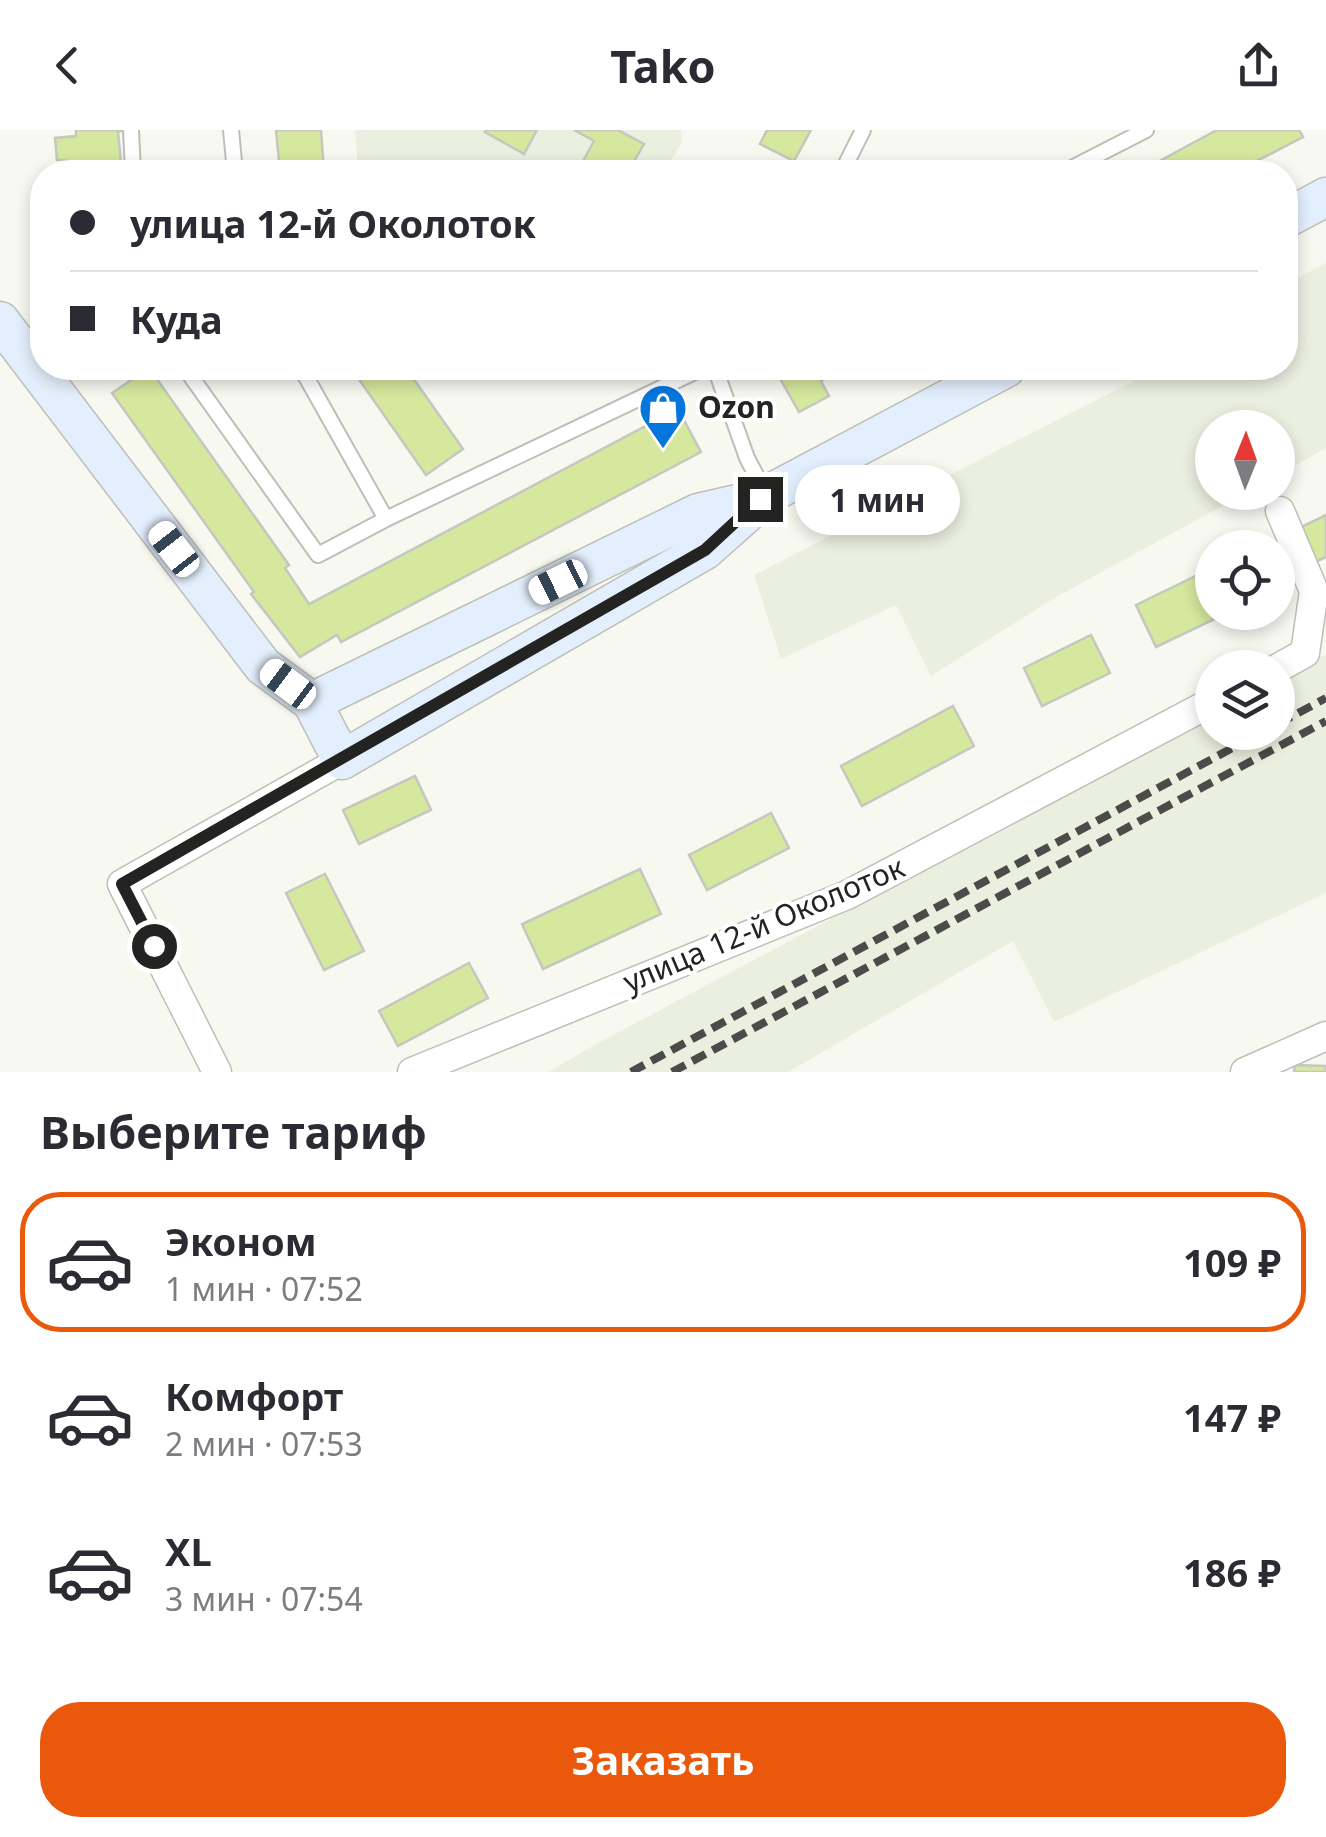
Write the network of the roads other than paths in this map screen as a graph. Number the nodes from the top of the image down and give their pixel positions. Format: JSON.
{"nodes":[{"id":1,"x":131,"y":130,"type":"edge"},
{"id":2,"x":230,"y":130,"type":"edge"},
{"id":3,"x":863,"y":130,"type":"edge"},
{"id":4,"x":1146,"y":130,"type":"edge"},
{"id":5,"x":132,"y":160,"type":"edge"},
{"id":6,"x":233,"y":160,"type":"edge"},
{"id":7,"x":848,"y":160,"type":"edge"},
{"id":8,"x":1087,"y":160,"type":"edge"},
{"id":9,"x":1326,"y":197,"type":"edge"},
{"id":10,"x":1298,"y":211,"type":"edge"},
{"id":11,"x":49,"y":380,"type":"edge"},
{"id":12,"x":194,"y":380,"type":"edge"},
{"id":13,"x":308,"y":380,"type":"edge"},
{"id":14,"x":678,"y":380,"type":"edge"},
{"id":15,"x":719,"y":380,"type":"edge"},
{"id":16,"x":983,"y":380,"type":"edge"},
{"id":17,"x":763,"y":497,"type":"junction"},
{"id":18,"x":1280,"y":511,"type":"dead end"},
{"id":19,"x":386,"y":518,"type":"junction"},
{"id":20,"x":1295,"y":659,"type":"edge"},
{"id":21,"x":312,"y":702,"type":"junction"},
{"id":22,"x":1195,"y":711,"type":"edge"},
{"id":23,"x":342,"y":760,"type":"junction"},
{"id":24,"x":1326,"y":1036,"type":"edge"},
{"id":25,"x":217,"y":1072,"type":"edge"},
{"id":26,"x":412,"y":1072,"type":"edge"},
{"id":27,"x":1245,"y":1072,"type":"edge"}],
"edges":[{"from":1,"to":5,"type":"lane"},
{"from":2,"to":6,"type":"lane"},
{"from":3,"to":7,"type":"lane"},
{"from":4,"to":8,"type":"lane"},
{"from":9,"to":10,"type":"main road"},
{"from":11,"to":21,"type":"main road"},
{"from":12,"to":19,"type":"lane"},
{"from":13,"to":19,"type":"lane"},
{"from":14,"to":19,"type":"lane"},
{"from":15,"to":17,"type":"lane"},
{"from":16,"to":17,"type":"main road"},
{"from":17,"to":21,"type":"main road"},
{"from":17,"to":23,"type":"main road"},
{"from":18,"to":20,"type":"street"},
{"from":21,"to":23,"type":"main road"},
{"from":22,"to":26,"type":"street","name":"улица 12-й Околоток"},
{"from":23,"to":25,"type":"street"},
{"from":24,"to":27,"type":"street"}]}
